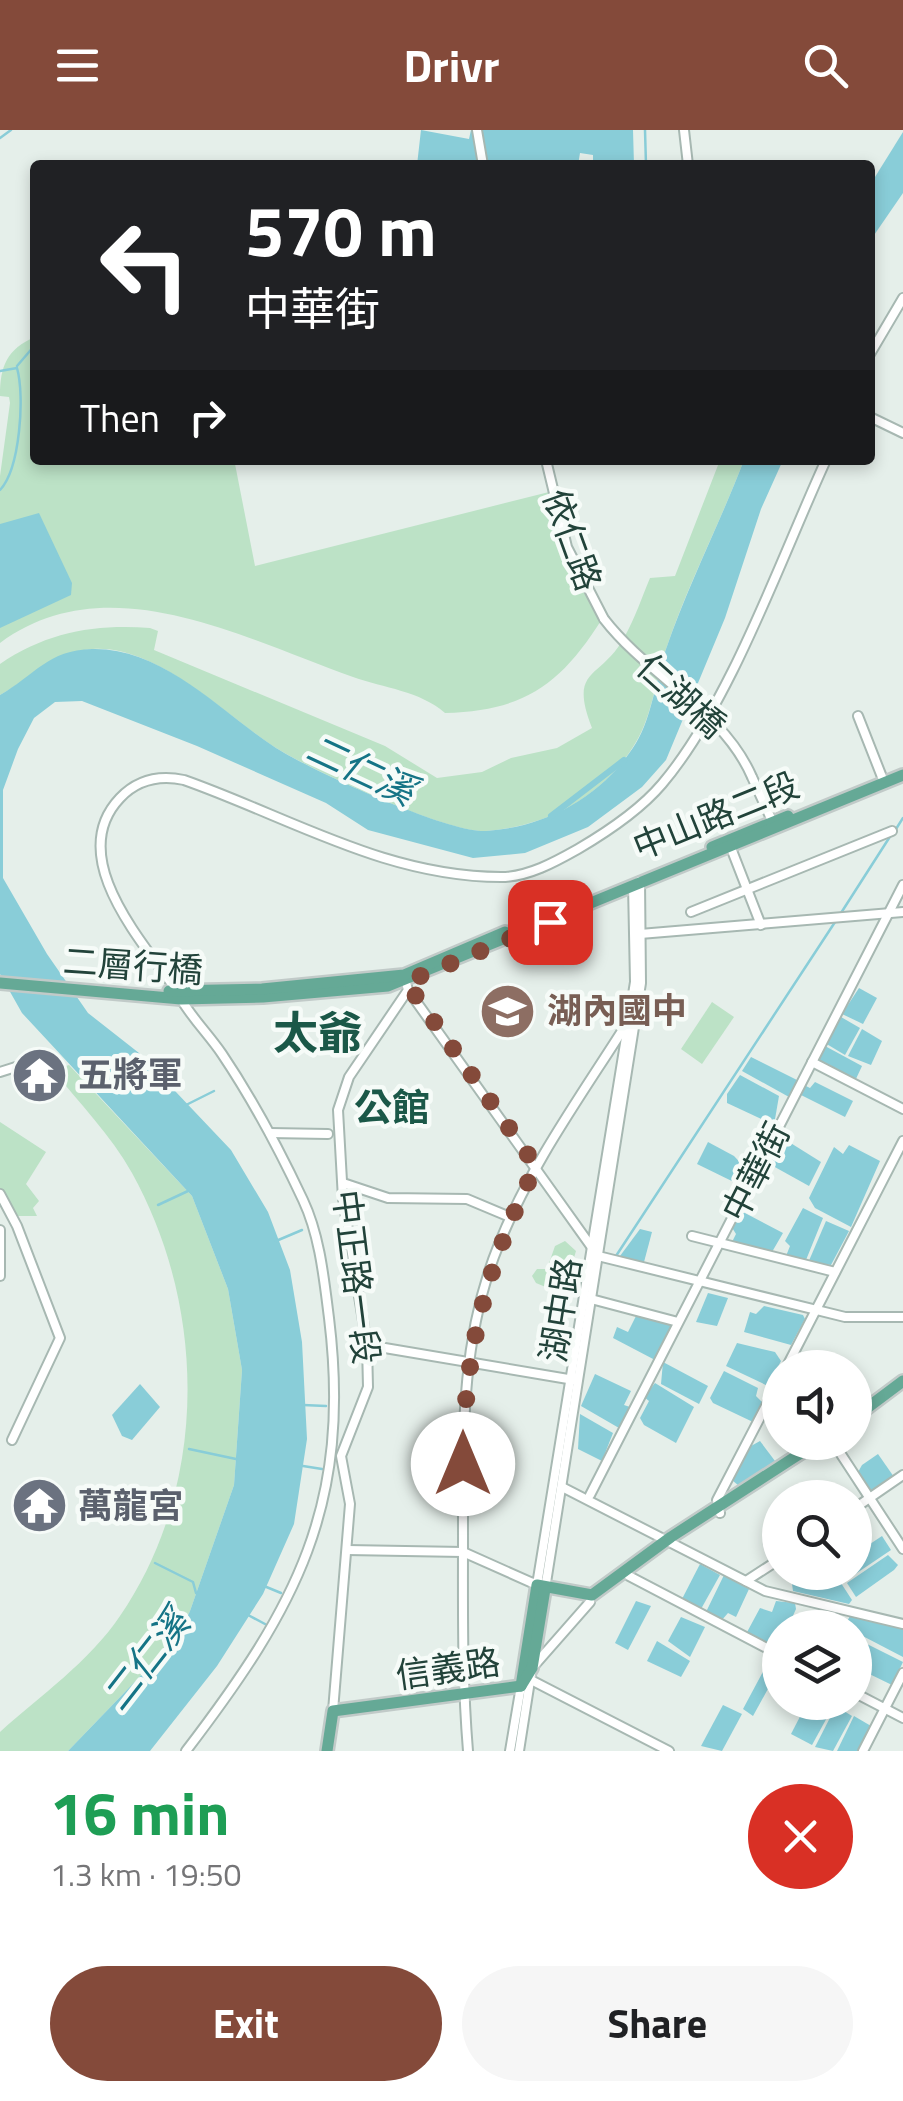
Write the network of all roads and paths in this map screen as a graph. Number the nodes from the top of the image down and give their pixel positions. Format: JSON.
{"nodes":[{"id":1,"x":476,"y":130,"type":"edge"},
{"id":2,"x":684,"y":130,"type":"edge"},
{"id":3,"x":482,"y":160,"type":"edge"},
{"id":4,"x":687,"y":160,"type":"edge"},
{"id":5,"x":903,"y":298,"type":"edge"},
{"id":6,"x":875,"y":346,"type":"edge"},
{"id":7,"x":875,"y":420,"type":"edge"},
{"id":8,"x":903,"y":434,"type":"edge"},
{"id":9,"x":547,"y":465,"type":"edge"},
{"id":10,"x":824,"y":465,"type":"edge"},
{"id":11,"x":604,"y":619,"type":"joint"},
{"id":12,"x":858,"y":716,"type":"dead end"},
{"id":13,"x":903,"y":768,"type":"edge"},
{"id":14,"x":903,"y":776,"type":"edge"},
{"id":15,"x":882,"y":777,"type":"junction"},
{"id":16,"x":774,"y":826,"type":"junction"},
{"id":17,"x":892,"y":832,"type":"dead end"},
{"id":18,"x":731,"y":848,"type":"junction"},
{"id":19,"x":636,"y":882,"type":"junction"},
{"id":20,"x":903,"y":885,"type":"edge"},
{"id":21,"x":750,"y":890,"type":"junction"},
{"id":22,"x":692,"y":912,"type":"dead end"},
{"id":23,"x":903,"y":912,"type":"edge"},
{"id":24,"x":888,"y":914,"type":"junction"},
{"id":25,"x":761,"y":924,"type":"junction"},
{"id":26,"x":640,"y":934,"type":"junction"},
{"id":27,"x":0,"y":979,"type":"edge"},
{"id":28,"x":406,"y":982,"type":"junction"},
{"id":29,"x":263,"y":994,"type":"joint"},
{"id":30,"x":179,"y":995,"type":"junction"},
{"id":31,"x":632,"y":1019,"type":"junction"},
{"id":32,"x":42,"y":1060,"type":"dead end"},
{"id":33,"x":812,"y":1062,"type":"junction"},
{"id":34,"x":0,"y":1072,"type":"edge"},
{"id":35,"x":903,"y":1108,"type":"edge"},
{"id":36,"x":270,"y":1133,"type":"junction"},
{"id":37,"x":328,"y":1134,"type":"dead end"},
{"id":38,"x":903,"y":1141,"type":"edge"},
{"id":39,"x":536,"y":1166,"type":"junction"},
{"id":40,"x":343,"y":1182,"type":"junction"},
{"id":41,"x":0,"y":1194,"type":"edge"},
{"id":42,"x":510,"y":1217,"type":"junction"},
{"id":43,"x":0,"y":1230,"type":"edge"},
{"id":44,"x":692,"y":1236,"type":"dead end"},
{"id":45,"x":592,"y":1244,"type":"junction"},
{"id":46,"x":719,"y":1244,"type":"junction"},
{"id":47,"x":598,"y":1256,"type":"junction"},
{"id":48,"x":834,"y":1272,"type":"junction"},
{"id":49,"x":0,"y":1276,"type":"edge"},
{"id":50,"x":699,"y":1282,"type":"junction"},
{"id":51,"x":591,"y":1299,"type":"junction"},
{"id":52,"x":816,"y":1310,"type":"junction"},
{"id":53,"x":903,"y":1317,"type":"edge"},
{"id":54,"x":678,"y":1322,"type":"junction"},
{"id":55,"x":366,"y":1345,"type":"junction"},
{"id":56,"x":795,"y":1350,"type":"edge"},
{"id":57,"x":468,"y":1363,"type":"junction"},
{"id":58,"x":574,"y":1380,"type":"junction"},
{"id":59,"x":903,"y":1381,"type":"edge"},
{"id":60,"x":872,"y":1404,"type":"edge"},
{"id":61,"x":762,"y":1417,"type":"edge"},
{"id":62,"x":12,"y":1440,"type":"dead end"},
{"id":63,"x":793,"y":1460,"type":"edge"},
{"id":64,"x":903,"y":1475,"type":"edge"},
{"id":65,"x":562,"y":1484,"type":"junction"},
{"id":66,"x":590,"y":1495,"type":"junction"},
{"id":67,"x":872,"y":1496,"type":"edge"},
{"id":68,"x":872,"y":1502,"type":"edge"},
{"id":69,"x":719,"y":1510,"type":"junction"},
{"id":70,"x":671,"y":1540,"type":"junction"},
{"id":71,"x":903,"y":1549,"type":"edge"},
{"id":72,"x":347,"y":1550,"type":"junction"},
{"id":73,"x":464,"y":1552,"type":"junction"},
{"id":74,"x":762,"y":1571,"type":"edge"},
{"id":75,"x":629,"y":1576,"type":"junction"},
{"id":76,"x":746,"y":1582,"type":"junction"},
{"id":77,"x":541,"y":1591,"type":"junction"},
{"id":78,"x":594,"y":1597,"type":"junction"},
{"id":79,"x":903,"y":1624,"type":"edge"},
{"id":80,"x":762,"y":1645,"type":"edge"},
{"id":81,"x":903,"y":1673,"type":"edge"},
{"id":82,"x":528,"y":1678,"type":"junction"},
{"id":83,"x":463,"y":1694,"type":"junction"},
{"id":84,"x":872,"y":1702,"type":"edge"},
{"id":85,"x":885,"y":1708,"type":"junction"},
{"id":86,"x":333,"y":1711,"type":"junction"},
{"id":87,"x":903,"y":1718,"type":"edge"},
{"id":88,"x":186,"y":1751,"type":"edge"},
{"id":89,"x":327,"y":1751,"type":"edge"},
{"id":90,"x":468,"y":1751,"type":"edge"},
{"id":91,"x":510,"y":1751,"type":"edge"},
{"id":92,"x":520,"y":1751,"type":"edge"},
{"id":93,"x":670,"y":1751,"type":"edge"},
{"id":94,"x":863,"y":1751,"type":"edge"}],
"edges":[{"from":1,"to":3,"type":"street"},
{"from":2,"to":4,"type":"street"},
{"from":5,"to":6,"type":"street"},
{"from":7,"to":8,"type":"street"},
{"from":9,"to":11,"type":"street","name":"依仁路"},
{"from":10,"to":30,"type":"street"},
{"from":11,"to":16,"type":"street","name":"仁湖橋","bridge":true},
{"from":12,"to":15,"type":"street"},
{"from":13,"to":15,"type":"main road","name":"中山路二段"},
{"from":14,"to":16,"type":"main road","name":"中山路二段"},
{"from":15,"to":16,"type":"main road","name":"中山路二段"},
{"from":16,"to":18,"type":"main road","name":"中山路二段"},
{"from":16,"to":19,"type":"main road","name":"中山路二段"},
{"from":17,"to":21,"type":"street"},
{"from":18,"to":19,"type":"main road","name":"中山路二段"},
{"from":18,"to":21,"type":"street"},
{"from":19,"to":26,"type":"street","name":"湖中路"},
{"from":19,"to":28,"type":"main road","name":"中山路二段"},
{"from":20,"to":24,"type":"street","name":"中華街"},
{"from":21,"to":22,"type":"street"},
{"from":21,"to":25,"type":"street"},
{"from":23,"to":24,"type":"street"},
{"from":24,"to":25,"type":"street"},
{"from":24,"to":33,"type":"street","name":"中華街"},
{"from":25,"to":26,"type":"street"},
{"from":26,"to":31,"type":"street","name":"湖中路"},
{"from":27,"to":30,"type":"main road","name":"二層行橋"},
{"from":28,"to":29,"type":"main road","name":"中山路二段"},
{"from":28,"to":39,"type":"street"},
{"from":28,"to":40,"type":"street","name":"中正路一段"},
{"from":29,"to":30,"type":"main road","name":"二層行橋"},
{"from":30,"to":36,"type":"street"},
{"from":31,"to":39,"type":"street"},
{"from":31,"to":45,"type":"street","name":"湖中路"},
{"from":31,"to":47,"type":"street","name":"湖中路"},
{"from":32,"to":34,"type":"street"},
{"from":33,"to":35,"type":"street"},
{"from":33,"to":46,"type":"street","name":"中華街"},
{"from":36,"to":37,"type":"street"},
{"from":36,"to":88,"type":"street"},
{"from":38,"to":48,"type":"street"},
{"from":39,"to":42,"type":"street"},
{"from":39,"to":45,"type":"street"},
{"from":40,"to":42,"type":"street"},
{"from":40,"to":55,"type":"street","name":"中正路一段"},
{"from":41,"to":62,"type":"street"},
{"from":42,"to":57,"type":"street"},
{"from":43,"to":49,"type":"street"},
{"from":44,"to":46,"type":"street"},
{"from":45,"to":47,"type":"street"},
{"from":45,"to":58,"type":"street","name":"湖中路"},
{"from":46,"to":48,"type":"street"},
{"from":46,"to":50,"type":"street","name":"中華街"},
{"from":47,"to":50,"type":"street"},
{"from":47,"to":51,"type":"street","name":"湖中路"},
{"from":48,"to":52,"type":"street"},
{"from":50,"to":52,"type":"street"},
{"from":50,"to":54,"type":"street","name":"中華街"},
{"from":51,"to":54,"type":"street"},
{"from":51,"to":58,"type":"street","name":"湖中路"},
{"from":52,"to":53,"type":"street"},
{"from":52,"to":56,"type":"street"},
{"from":54,"to":66,"type":"street","name":"中華街"},
{"from":55,"to":57,"type":"street"},
{"from":55,"to":72,"type":"street","name":"中正路一段"},
{"from":57,"to":58,"type":"street"},
{"from":57,"to":73,"type":"street"},
{"from":58,"to":65,"type":"street","name":"湖中路"},
{"from":58,"to":77,"type":"street","name":"湖中路"},
{"from":59,"to":60,"type":"main road"},
{"from":61,"to":69,"type":"street"},
{"from":63,"to":69,"type":"main road","name":"信義路"},
{"from":64,"to":67,"type":"street"},
{"from":65,"to":66,"type":"street"},
{"from":65,"to":70,"type":"street"},
{"from":65,"to":77,"type":"street","name":"湖中路"},
{"from":66,"to":70,"type":"street"},
{"from":68,"to":71,"type":"street"},
{"from":69,"to":70,"type":"main road","name":"信義路"},
{"from":70,"to":75,"type":"main road","name":"信義路"},
{"from":70,"to":76,"type":"street"},
{"from":70,"to":78,"type":"main road","name":"信義路"},
{"from":72,"to":73,"type":"street"},
{"from":72,"to":86,"type":"street","name":"中正路一段"},
{"from":73,"to":77,"type":"street"},
{"from":73,"to":83,"type":"street"},
{"from":74,"to":76,"type":"street"},
{"from":75,"to":78,"type":"main road","name":"信義路"},
{"from":75,"to":80,"type":"street"},
{"from":76,"to":79,"type":"street"},
{"from":77,"to":78,"type":"main road"},
{"from":77,"to":82,"type":"main road","name":"湖中路"},
{"from":77,"to":82,"type":"main road","name":"湖中路"},
{"from":78,"to":82,"type":"street","name":"信義路"},
{"from":81,"to":85,"type":"street"},
{"from":82,"to":83,"type":"main road","name":"信義路"},
{"from":82,"to":91,"type":"street","name":"湖中路"},
{"from":82,"to":92,"type":"street","name":"湖中路"},
{"from":82,"to":93,"type":"street"},
{"from":83,"to":86,"type":"main road","name":"信義路"},
{"from":83,"to":90,"type":"street"},
{"from":84,"to":85,"type":"street"},
{"from":85,"to":87,"type":"street"},
{"from":85,"to":94,"type":"street"},
{"from":86,"to":89,"type":"main road"}]}
